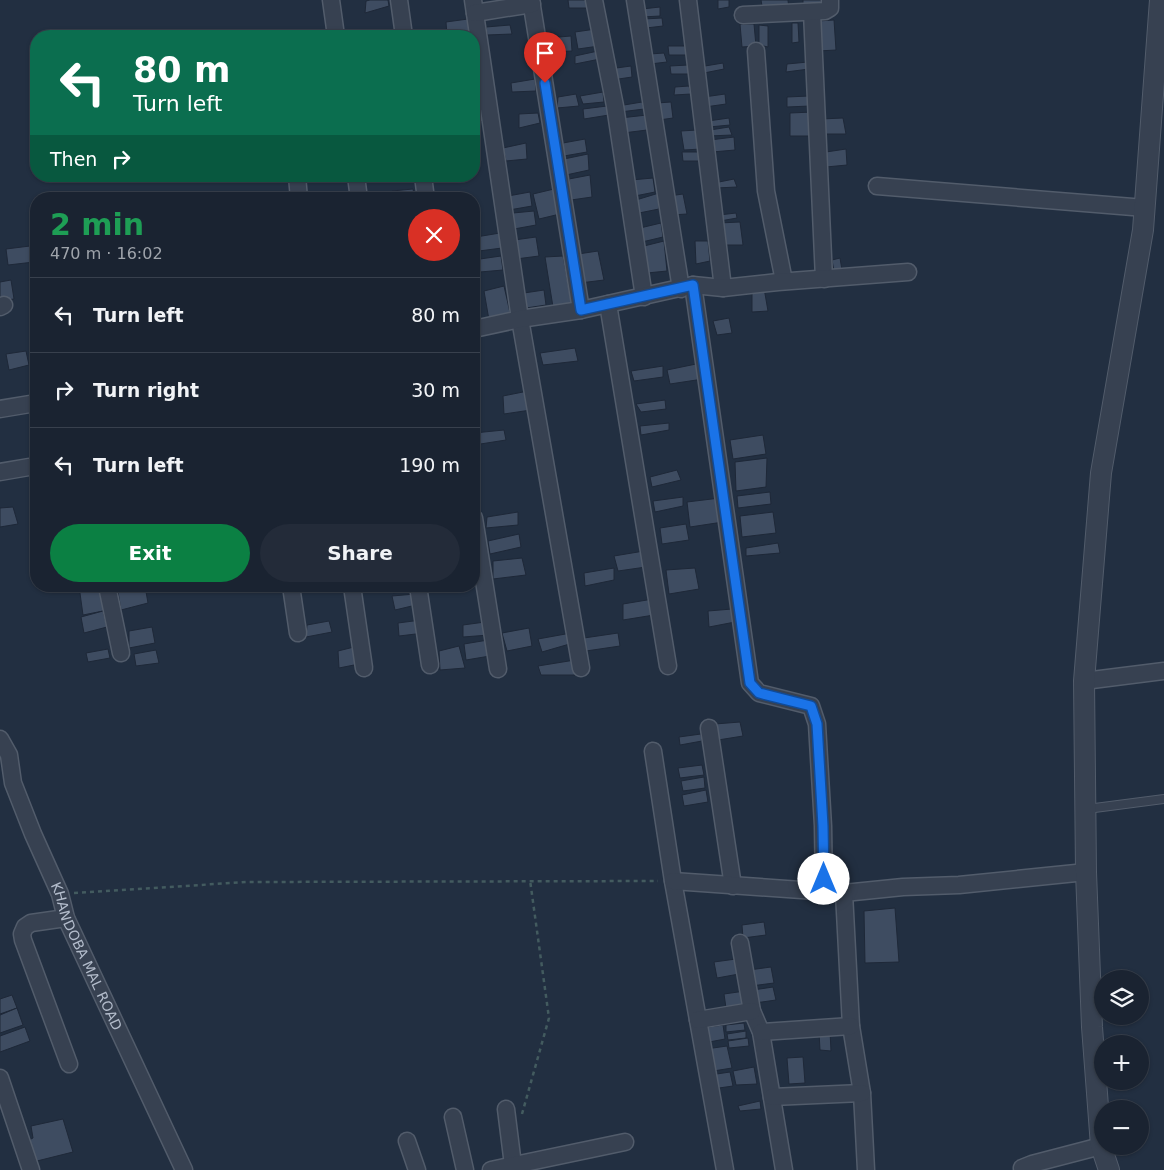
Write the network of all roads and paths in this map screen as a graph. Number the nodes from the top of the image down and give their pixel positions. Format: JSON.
{"nodes":[{"id":1,"x":331,"y":0,"type":"edge"},
{"id":2,"x":399,"y":0,"type":"edge"},
{"id":3,"x":594,"y":0,"type":"edge"},
{"id":4,"x":635,"y":0,"type":"edge"},
{"id":5,"x":688,"y":0,"type":"edge"},
{"id":6,"x":830,"y":0,"type":"edge"},
{"id":7,"x":1160,"y":0,"type":"edge"},
{"id":8,"x":532,"y":2,"type":"edge"},
{"id":9,"x":474,"y":7,"type":"edge"},
{"id":10,"x":812,"y":12,"type":"junction"},
{"id":11,"x":743,"y":15,"type":"dead end"},
{"id":12,"x":335,"y":30,"type":"edge"},
{"id":13,"x":403,"y":30,"type":"edge"},
{"id":14,"x":477,"y":30,"type":"edge"},
{"id":15,"x":480,"y":48,"type":"edge"},
{"id":16,"x":756,"y":51,"type":"dead end"},
{"id":17,"x":877,"y":186,"type":"dead end"},
{"id":18,"x":1144,"y":208,"type":"junction"},
{"id":19,"x":908,"y":272,"type":"dead end"},
{"id":20,"x":824,"y":279,"type":"junction"},
{"id":21,"x":784,"y":282,"type":"junction"},
{"id":22,"x":687,"y":287,"type":"junction"},
{"id":23,"x":723,"y":288,"type":"junction"},
{"id":24,"x":644,"y":297,"type":"junction"},
{"id":25,"x":608,"y":304,"type":"junction"},
{"id":26,"x":581,"y":310,"type":"junction"},
{"id":27,"x":520,"y":318,"type":"junction"},
{"id":28,"x":480,"y":328,"type":"edge"},
{"id":29,"x":30,"y":404,"type":"edge"},
{"id":30,"x":0,"y":409,"type":"edge"},
{"id":31,"x":29,"y":468,"type":"dead end"},
{"id":32,"x":0,"y":472,"type":"edge"},
{"id":33,"x":480,"y":556,"type":"edge"},
{"id":34,"x":108,"y":592,"type":"edge"},
{"id":35,"x":291,"y":592,"type":"edge"},
{"id":36,"x":353,"y":592,"type":"edge"},
{"id":37,"x":419,"y":592,"type":"edge"},
{"id":38,"x":298,"y":633,"type":"dead end"},
{"id":39,"x":120,"y":653,"type":"dead end"},
{"id":40,"x":430,"y":665,"type":"dead end"},
{"id":41,"x":668,"y":666,"type":"dead end"},
{"id":42,"x":364,"y":668,"type":"dead end"},
{"id":43,"x":581,"y":668,"type":"dead end"},
{"id":44,"x":498,"y":669,"type":"dead end"},
{"id":45,"x":1164,"y":671,"type":"edge"},
{"id":46,"x":1084,"y":681,"type":"junction"},
{"id":47,"x":709,"y":728,"type":"dead end"},
{"id":48,"x":0,"y":739,"type":"edge"},
{"id":49,"x":653,"y":752,"type":"dead end"},
{"id":50,"x":1164,"y":799,"type":"edge"},
{"id":51,"x":1085,"y":810,"type":"junction"},
{"id":52,"x":1086,"y":872,"type":"junction"},
{"id":53,"x":530,"y":880,"type":"junction"},
{"id":54,"x":673,"y":881,"type":"junction"},
{"id":55,"x":733,"y":886,"type":"junction"},
{"id":56,"x":824,"y":890,"type":"junction"},
{"id":57,"x":844,"y":893,"type":"junction"},
{"id":58,"x":60,"y":894,"type":"junction"},
{"id":59,"x":66,"y":918,"type":"junction"},
{"id":60,"x":740,"y":943,"type":"dead end"},
{"id":61,"x":752,"y":1011,"type":"junction"},
{"id":62,"x":698,"y":1020,"type":"junction"},
{"id":63,"x":851,"y":1026,"type":"junction"},
{"id":64,"x":761,"y":1032,"type":"junction"},
{"id":65,"x":69,"y":1064,"type":"dead end"},
{"id":66,"x":0,"y":1078,"type":"edge"},
{"id":67,"x":862,"y":1093,"type":"junction"},
{"id":68,"x":772,"y":1097,"type":"junction"},
{"id":69,"x":1098,"y":1100,"type":"edge"},
{"id":70,"x":506,"y":1109,"type":"dead end"},
{"id":71,"x":453,"y":1118,"type":"dead end"},
{"id":72,"x":520,"y":1122,"type":"dead end"},
{"id":73,"x":407,"y":1141,"type":"dead end"},
{"id":74,"x":625,"y":1142,"type":"dead end"},
{"id":75,"x":1094,"y":1148,"type":"edge"},
{"id":76,"x":1104,"y":1155,"type":"edge"},
{"id":77,"x":513,"y":1165,"type":"junction"},
{"id":78,"x":31,"y":1170,"type":"edge"},
{"id":79,"x":184,"y":1170,"type":"edge"},
{"id":80,"x":416,"y":1170,"type":"edge"},
{"id":81,"x":465,"y":1170,"type":"edge"},
{"id":82,"x":491,"y":1170,"type":"edge"},
{"id":83,"x":724,"y":1170,"type":"edge"},
{"id":84,"x":784,"y":1170,"type":"edge"},
{"id":85,"x":866,"y":1170,"type":"edge"},
{"id":86,"x":1022,"y":1170,"type":"edge"},
{"id":87,"x":1110,"y":1170,"type":"edge"}],
"edges":[{"from":1,"to":12,"type":"street"},
{"from":2,"to":13,"type":"street"},
{"from":3,"to":24,"type":"street"},
{"from":4,"to":22,"type":"street"},
{"from":5,"to":23,"type":"street"},
{"from":6,"to":10,"type":"street"},
{"from":7,"to":18,"type":"street"},
{"from":8,"to":9,"type":"street"},
{"from":8,"to":26,"type":"street"},
{"from":9,"to":14,"type":"street"},
{"from":10,"to":11,"type":"street"},
{"from":10,"to":20,"type":"street"},
{"from":15,"to":27,"type":"street"},
{"from":16,"to":21,"type":"street"},
{"from":17,"to":18,"type":"street"},
{"from":18,"to":46,"type":"street"},
{"from":19,"to":20,"type":"street"},
{"from":20,"to":21,"type":"street"},
{"from":21,"to":23,"type":"street"},
{"from":22,"to":23,"type":"street"},
{"from":22,"to":24,"type":"street"},
{"from":22,"to":56,"type":"street"},
{"from":24,"to":25,"type":"street"},
{"from":25,"to":26,"type":"street"},
{"from":25,"to":41,"type":"street"},
{"from":26,"to":27,"type":"street"},
{"from":27,"to":28,"type":"street"},
{"from":27,"to":43,"type":"street"},
{"from":29,"to":30,"type":"street"},
{"from":31,"to":32,"type":"street"},
{"from":33,"to":44,"type":"street"},
{"from":34,"to":39,"type":"street"},
{"from":35,"to":38,"type":"street"},
{"from":36,"to":42,"type":"street"},
{"from":37,"to":40,"type":"street"},
{"from":45,"to":46,"type":"street"},
{"from":46,"to":51,"type":"street"},
{"from":47,"to":55,"type":"street"},
{"from":48,"to":58,"type":"street","name":"KHANDOBA MAL ROAD"},
{"from":49,"to":54,"type":"street"},
{"from":50,"to":51,"type":"lane"},
{"from":51,"to":52,"type":"street"},
{"from":52,"to":57,"type":"street"},
{"from":52,"to":69,"type":"street"},
{"from":53,"to":54,"type":"path"},
{"from":53,"to":58,"type":"path"},
{"from":53,"to":72,"type":"path"},
{"from":54,"to":55,"type":"street"},
{"from":54,"to":62,"type":"street"},
{"from":55,"to":56,"type":"street"},
{"from":56,"to":57,"type":"street"},
{"from":57,"to":63,"type":"street"},
{"from":58,"to":59,"type":"street","name":"KHANDOBA MAL ROAD"},
{"from":59,"to":65,"type":"street"},
{"from":59,"to":79,"type":"street","name":"KHANDOBA MAL ROAD"},
{"from":60,"to":61,"type":"street"},
{"from":61,"to":62,"type":"street"},
{"from":61,"to":64,"type":"street"},
{"from":62,"to":83,"type":"street"},
{"from":63,"to":64,"type":"street"},
{"from":63,"to":67,"type":"street"},
{"from":64,"to":68,"type":"street"},
{"from":66,"to":78,"type":"street"},
{"from":67,"to":68,"type":"street"},
{"from":67,"to":85,"type":"street"},
{"from":68,"to":84,"type":"street"},
{"from":70,"to":77,"type":"street"},
{"from":71,"to":81,"type":"street"},
{"from":73,"to":80,"type":"street"},
{"from":74,"to":77,"type":"street"},
{"from":75,"to":86,"type":"street"},
{"from":76,"to":87,"type":"street"},
{"from":77,"to":82,"type":"street"}]}
